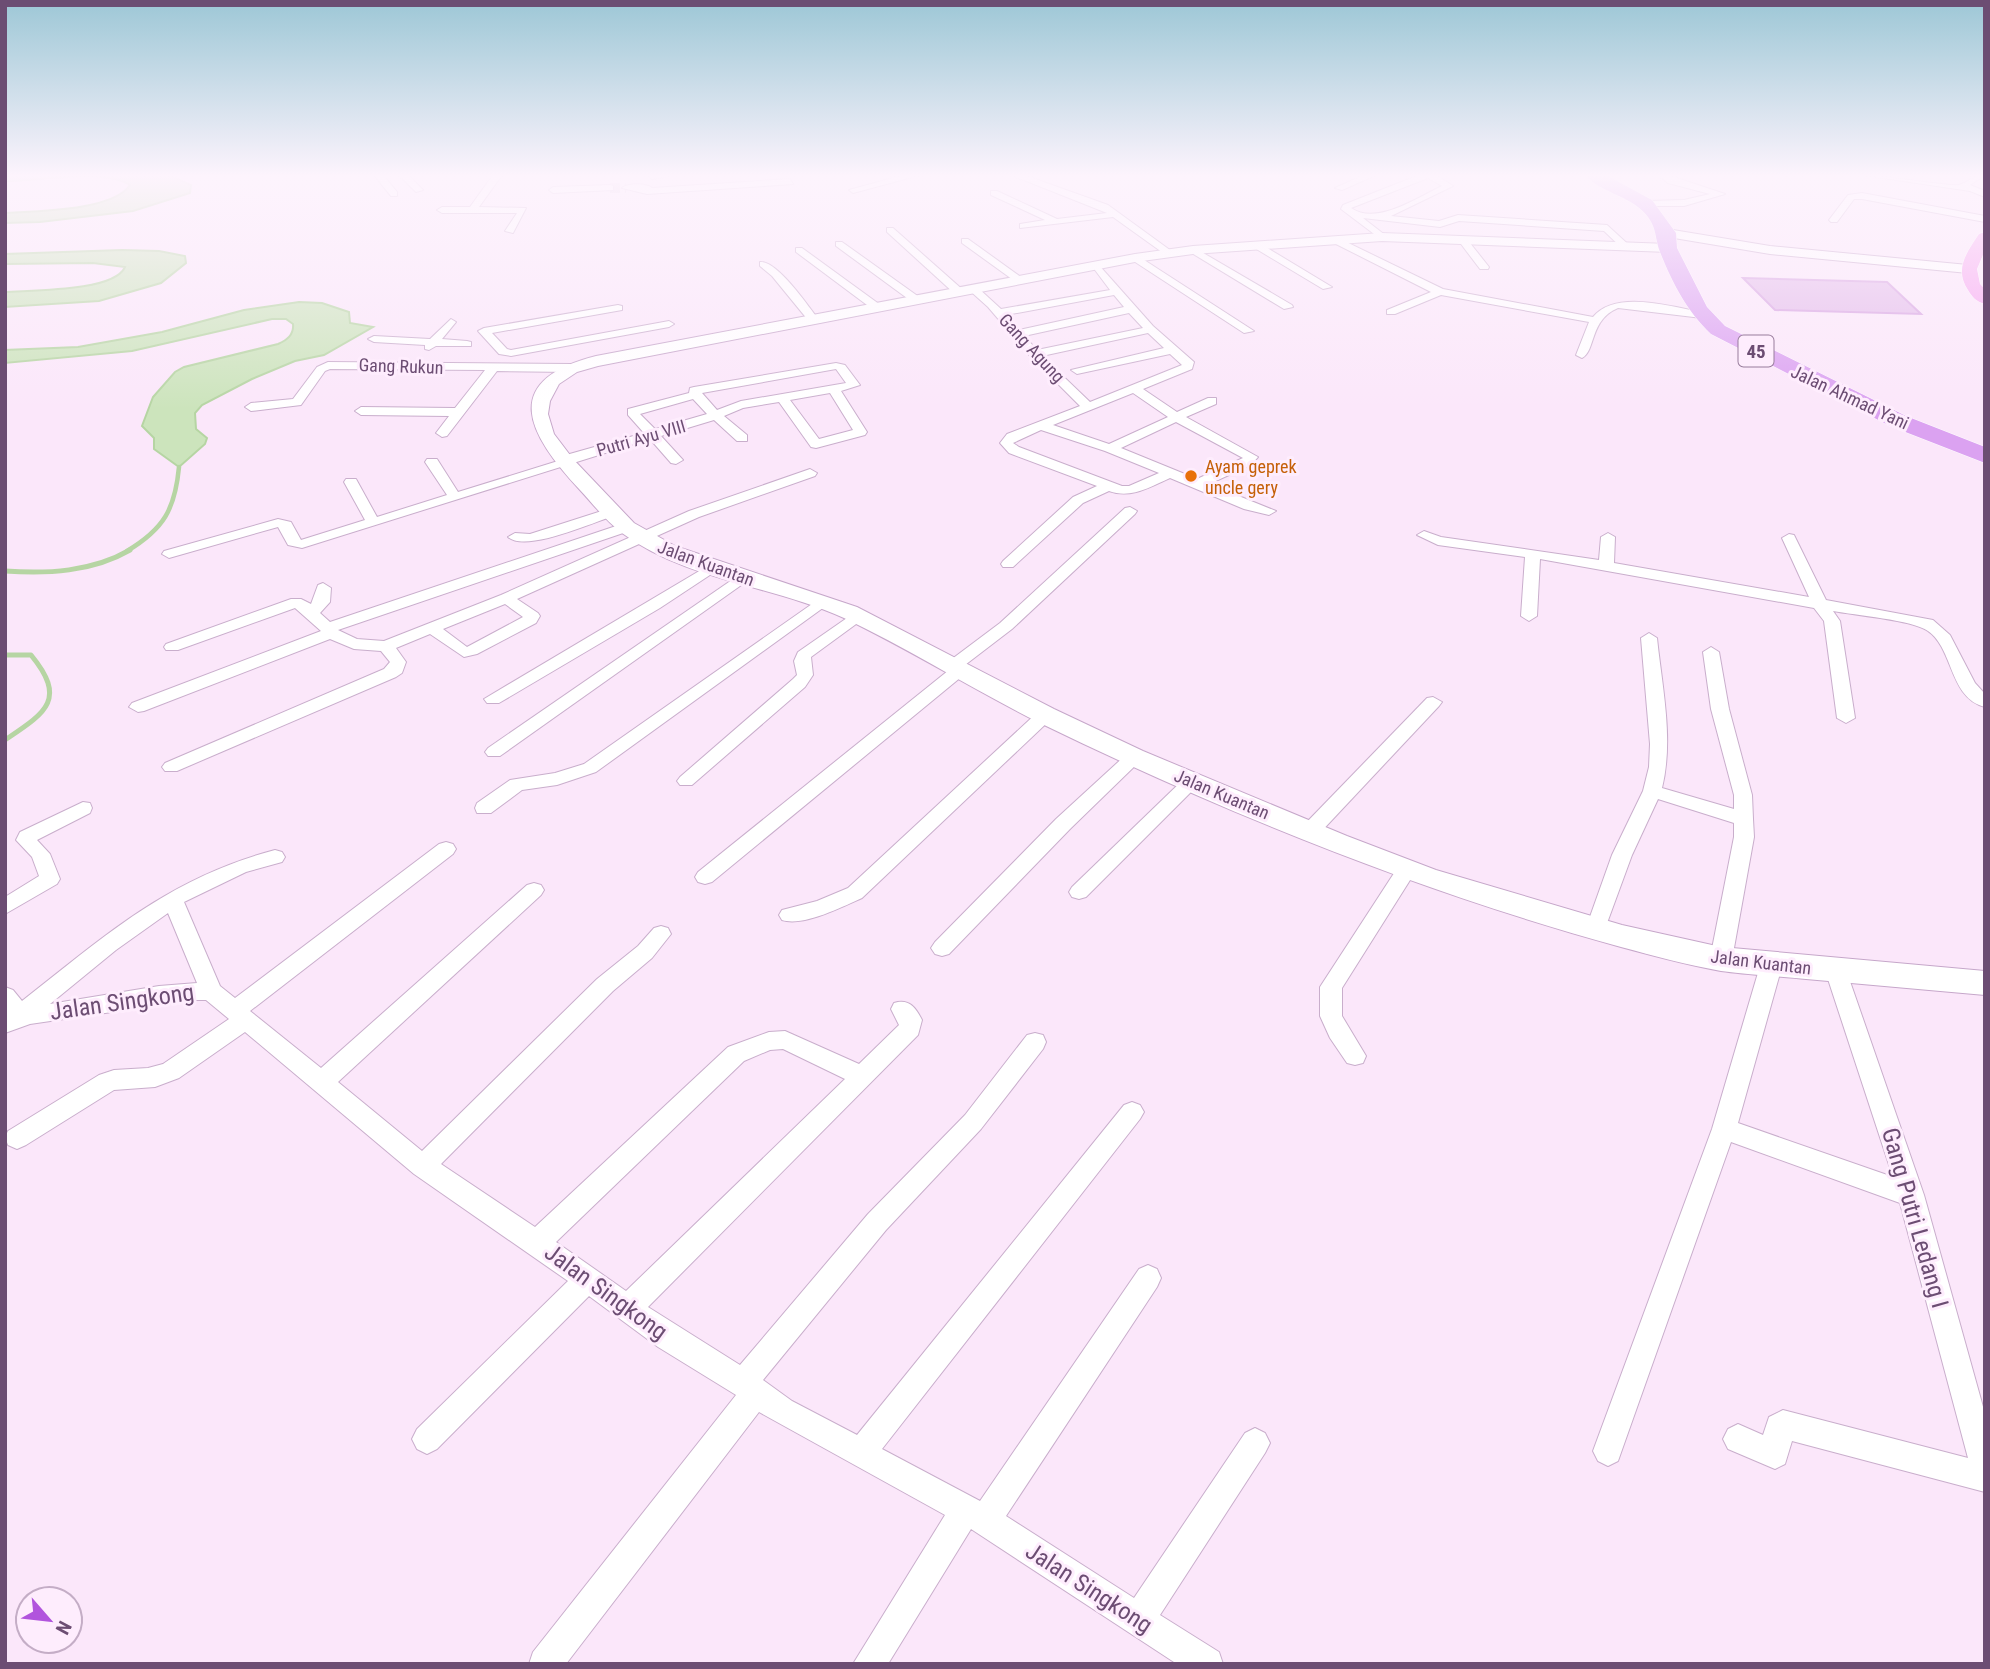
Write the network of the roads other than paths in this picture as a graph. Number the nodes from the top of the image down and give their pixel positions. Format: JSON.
{"nodes":[{"id":1,"x":803,"y":253,"type":"edge"},
{"id":2,"x":851,"y":253,"type":"edge"},
{"id":3,"x":919,"y":253,"type":"edge"},
{"id":4,"x":982,"y":253,"type":"edge"},
{"id":5,"x":1169,"y":253,"type":"edge"},
{"id":6,"x":1198,"y":253,"type":"edge"},
{"id":7,"x":1271,"y":253,"type":"edge"},
{"id":8,"x":1359,"y":253,"type":"edge"},
{"id":9,"x":1473,"y":253,"type":"edge"},
{"id":10,"x":1673,"y":253,"type":"edge"},
{"id":11,"x":1801,"y":253,"type":"edge"},
{"id":12,"x":1976,"y":253,"type":"edge"},
{"id":13,"x":1135,"y":258,"type":"junction"},
{"id":14,"x":764,"y":264,"type":"dead end"},
{"id":15,"x":1097,"y":266,"type":"junction"},
{"id":16,"x":1484,"y":267,"type":"dead end"},
{"id":17,"x":1968,"y":269,"type":"junction"},
{"id":18,"x":1020,"y":280,"type":"junction"},
{"id":19,"x":1327,"y":287,"type":"dead end"},
{"id":20,"x":966,"y":291,"type":"junction"},
{"id":21,"x":1116,"y":292,"type":"junction"},
{"id":22,"x":1440,"y":292,"type":"junction"},
{"id":23,"x":608,"y":295,"type":"dead end"},
{"id":24,"x":915,"y":299,"type":"junction"},
{"id":25,"x":1985,"y":299,"type":"edge"},
{"id":26,"x":875,"y":306,"type":"junction"},
{"id":27,"x":1288,"y":307,"type":"dead end"},
{"id":28,"x":618,"y":308,"type":"junction"},
{"id":29,"x":1131,"y":309,"type":"junction"},
{"id":30,"x":1391,"y":312,"type":"dead end"},
{"id":31,"x":999,"y":313,"type":"junction"},
{"id":32,"x":1702,"y":315,"type":"junction"},
{"id":33,"x":812,"y":318,"type":"junction"},
{"id":34,"x":1593,"y":320,"type":"junction"},
{"id":35,"x":451,"y":322,"type":"dead end"},
{"id":36,"x":669,"y":324,"type":"dead end"},
{"id":37,"x":1152,"y":329,"type":"junction"},
{"id":38,"x":635,"y":331,"type":"junction"},
{"id":39,"x":1248,"y":331,"type":"dead end"},
{"id":40,"x":1016,"y":334,"type":"junction"},
{"id":41,"x":608,"y":337,"type":"junction"},
{"id":42,"x":374,"y":339,"type":"dead end"},
{"id":43,"x":435,"y":342,"type":"junction"},
{"id":44,"x":467,"y":344,"type":"dead end"},
{"id":45,"x":1172,"y":351,"type":"junction"},
{"id":46,"x":1034,"y":354,"type":"junction"},
{"id":47,"x":622,"y":355,"type":"junction"},
{"id":48,"x":1582,"y":355,"type":"dead end"},
{"id":49,"x":407,"y":366,"type":"junction"},
{"id":50,"x":493,"y":368,"type":"junction"},
{"id":51,"x":571,"y":368,"type":"junction"},
{"id":52,"x":1097,"y":380,"type":"junction"},
{"id":53,"x":1134,"y":388,"type":"junction"},
{"id":54,"x":834,"y":389,"type":"junction"},
{"id":55,"x":696,"y":396,"type":"junction"},
{"id":56,"x":782,"y":398,"type":"junction"},
{"id":57,"x":1212,"y":401,"type":"dead end"},
{"id":58,"x":251,"y":407,"type":"dead end"},
{"id":59,"x":1089,"y":408,"type":"junction"},
{"id":60,"x":361,"y":411,"type":"dead end"},
{"id":61,"x":456,"y":412,"type":"junction"},
{"id":62,"x":718,"y":415,"type":"junction"},
{"id":63,"x":1176,"y":417,"type":"junction"},
{"id":64,"x":1042,"y":426,"type":"junction"},
{"id":65,"x":442,"y":433,"type":"dead end"},
{"id":66,"x":653,"y":435,"type":"junction"},
{"id":67,"x":742,"y":438,"type":"dead end"},
{"id":68,"x":1110,"y":448,"type":"junction"},
{"id":69,"x":1985,"y":456,"type":"edge"},
{"id":70,"x":676,"y":460,"type":"dead end"},
{"id":71,"x":565,"y":461,"type":"junction"},
{"id":72,"x":432,"y":462,"type":"dead end"},
{"id":73,"x":810,"y":473,"type":"dead end"},
{"id":74,"x":1170,"y":473,"type":"junction"},
{"id":75,"x":351,"y":482,"type":"dead end"},
{"id":76,"x":1198,"y":484,"type":"junction"},
{"id":77,"x":1108,"y":486,"type":"junction"},
{"id":78,"x":454,"y":496,"type":"junction"},
{"id":79,"x":1130,"y":511,"type":"dead end"},
{"id":80,"x":1269,"y":511,"type":"dead end"},
{"id":81,"x":373,"y":521,"type":"junction"},
{"id":82,"x":626,"y":526,"type":"junction"},
{"id":83,"x":1424,"y":535,"type":"dead end"},
{"id":84,"x":515,"y":537,"type":"dead end"},
{"id":85,"x":1608,"y":537,"type":"dead end"},
{"id":86,"x":1790,"y":538,"type":"dead end"},
{"id":87,"x":1533,"y":553,"type":"junction"},
{"id":88,"x":169,"y":554,"type":"dead end"},
{"id":89,"x":1008,"y":564,"type":"dead end"},
{"id":90,"x":1606,"y":566,"type":"junction"},
{"id":91,"x":711,"y":568,"type":"junction"},
{"id":92,"x":742,"y":578,"type":"junction"},
{"id":93,"x":324,"y":588,"type":"dead end"},
{"id":94,"x":506,"y":598,"type":"junction"},
{"id":95,"x":822,"y":601,"type":"junction"},
{"id":96,"x":1821,"y":606,"type":"junction"},
{"id":97,"x":312,"y":612,"type":"junction"},
{"id":98,"x":857,"y":615,"type":"junction"},
{"id":99,"x":1529,"y":616,"type":"dead end"},
{"id":100,"x":433,"y":629,"type":"junction"},
{"id":101,"x":330,"y":630,"type":"junction"},
{"id":102,"x":1649,"y":638,"type":"dead end"},
{"id":103,"x":386,"y":646,"type":"junction"},
{"id":104,"x":172,"y":647,"type":"dead end"},
{"id":105,"x":1711,"y":652,"type":"dead end"},
{"id":106,"x":957,"y":668,"type":"junction"},
{"id":107,"x":493,"y":699,"type":"dead end"},
{"id":108,"x":1433,"y":702,"type":"dead end"},
{"id":109,"x":1985,"y":702,"type":"edge"},
{"id":110,"x":138,"y":707,"type":"dead end"},
{"id":111,"x":1045,"y":715,"type":"junction"},
{"id":112,"x":1846,"y":718,"type":"dead end"},
{"id":113,"x":494,"y":752,"type":"dead end"},
{"id":114,"x":1134,"y":757,"type":"junction"},
{"id":115,"x":171,"y":767,"type":"dead end"},
{"id":116,"x":686,"y":781,"type":"dead end"},
{"id":117,"x":1192,"y":781,"type":"junction"},
{"id":118,"x":1652,"y":791,"type":"junction"},
{"id":119,"x":83,"y":808,"type":"dead end"},
{"id":120,"x":484,"y":808,"type":"dead end"},
{"id":121,"x":1744,"y":819,"type":"junction"},
{"id":122,"x":1310,"y":831,"type":"junction"},
{"id":123,"x":446,"y":849,"type":"dead end"},
{"id":124,"x":275,"y":857,"type":"dead end"},
{"id":125,"x":1407,"y":869,"type":"junction"},
{"id":126,"x":705,"y":877,"type":"dead end"},
{"id":127,"x":534,"y":890,"type":"dead end"},
{"id":128,"x":1079,"y":892,"type":"dead end"},
{"id":129,"x":173,"y":901,"type":"junction"},
{"id":130,"x":5,"y":907,"type":"edge"},
{"id":131,"x":789,"y":915,"type":"dead end"},
{"id":132,"x":1596,"y":928,"type":"junction"},
{"id":133,"x":661,"y":934,"type":"dead end"},
{"id":134,"x":942,"y":948,"type":"dead end"},
{"id":135,"x":1721,"y":959,"type":"junction"},
{"id":136,"x":1772,"y":965,"type":"junction"},
{"id":137,"x":1836,"y":970,"type":"junction"},
{"id":138,"x":1985,"y":984,"type":"edge"},
{"id":139,"x":211,"y":991,"type":"junction"},
{"id":140,"x":902,"y":1009,"type":"dead end"},
{"id":141,"x":11,"y":1012,"type":"edge"},
{"id":142,"x":240,"y":1014,"type":"junction"},
{"id":143,"x":1035,"y":1042,"type":"dead end"},
{"id":144,"x":1355,"y":1056,"type":"dead end"},
{"id":145,"x":864,"y":1077,"type":"junction"},
{"id":146,"x":321,"y":1083,"type":"junction"},
{"id":147,"x":1132,"y":1112,"type":"dead end"},
{"id":148,"x":1724,"y":1129,"type":"junction"},
{"id":149,"x":17,"y":1138,"type":"dead end"},
{"id":150,"x":423,"y":1166,"type":"junction"},
{"id":151,"x":1911,"y":1195,"type":"junction"},
{"id":152,"x":537,"y":1243,"type":"junction"},
{"id":153,"x":1148,"y":1278,"type":"dead end"},
{"id":154,"x":587,"y":1280,"type":"junction"},
{"id":155,"x":627,"y":1309,"type":"junction"},
{"id":156,"x":749,"y":1388,"type":"junction"},
{"id":157,"x":1738,"y":1438,"type":"dead end"},
{"id":158,"x":426,"y":1439,"type":"dead end"},
{"id":159,"x":1255,"y":1443,"type":"dead end"},
{"id":160,"x":1608,"y":1451,"type":"dead end"},
{"id":161,"x":860,"y":1454,"type":"junction"},
{"id":162,"x":1985,"y":1468,"type":"edge"},
{"id":163,"x":1985,"y":1477,"type":"edge"},
{"id":164,"x":975,"y":1515,"type":"junction"},
{"id":165,"x":1138,"y":1620,"type":"junction"},
{"id":166,"x":545,"y":1664,"type":"edge"},
{"id":167,"x":869,"y":1664,"type":"edge"},
{"id":168,"x":1207,"y":1664,"type":"edge"}],
"edges":[{"from":1,"to":26,"type":"street"},
{"from":2,"to":24,"type":"street"},
{"from":3,"to":20,"type":"street","name":"Gang Agung"},
{"from":4,"to":18,"type":"street"},
{"from":5,"to":13,"type":"street","name":"Jalan Kuantan"},
{"from":6,"to":27,"type":"street"},
{"from":7,"to":19,"type":"street"},
{"from":8,"to":22,"type":"street"},
{"from":9,"to":16,"type":"street"},
{"from":10,"to":32,"type":"highway","name":"Jalan Ahmad Yani","number":"45"},
{"from":11,"to":17,"type":"street","name":"Jalan Kuantan"},
{"from":12,"to":17,"type":"main road"},
{"from":13,"to":15,"type":"street","name":"Jalan Kuantan"},
{"from":13,"to":39,"type":"street"},
{"from":14,"to":33,"type":"street"},
{"from":15,"to":18,"type":"street","name":"Jalan Kuantan"},
{"from":15,"to":21,"type":"street"},
{"from":17,"to":25,"type":"main road"},
{"from":18,"to":20,"type":"street","name":"Jalan Kuantan"},
{"from":20,"to":24,"type":"street","name":"Jalan Kuantan"},
{"from":20,"to":31,"type":"street","name":"Gang Agung"},
{"from":21,"to":29,"type":"street"},
{"from":21,"to":31,"type":"street"},
{"from":22,"to":30,"type":"street"},
{"from":22,"to":34,"type":"street"},
{"from":23,"to":28,"type":"street"},
{"from":24,"to":26,"type":"street","name":"Jalan Kuantan"},
{"from":26,"to":33,"type":"street","name":"Jalan Kuantan"},
{"from":28,"to":38,"type":"street"},
{"from":28,"to":41,"type":"street"},
{"from":29,"to":37,"type":"street"},
{"from":29,"to":40,"type":"street"},
{"from":31,"to":40,"type":"street","name":"Gang Agung"},
{"from":32,"to":34,"type":"street"},
{"from":32,"to":69,"type":"highway","name":"Jalan Ahmad Yani","number":"45"},
{"from":33,"to":47,"type":"street","name":"Jalan Kuantan"},
{"from":34,"to":48,"type":"street"},
{"from":35,"to":43,"type":"street"},
{"from":36,"to":38,"type":"street"},
{"from":37,"to":45,"type":"street"},
{"from":37,"to":46,"type":"street"},
{"from":38,"to":41,"type":"street"},
{"from":40,"to":46,"type":"street","name":"Gang Agung"},
{"from":41,"to":47,"type":"street"},
{"from":42,"to":43,"type":"street"},
{"from":43,"to":44,"type":"street"},
{"from":43,"to":49,"type":"street"},
{"from":45,"to":52,"type":"street"},
{"from":45,"to":53,"type":"street"},
{"from":46,"to":59,"type":"street","name":"Gang Agung"},
{"from":47,"to":51,"type":"street","name":"Jalan Kuantan"},
{"from":49,"to":50,"type":"street","name":"Gang Rukun"},
{"from":49,"to":58,"type":"street","name":"Gang Rukun"},
{"from":50,"to":51,"type":"street","name":"Gang Rukun"},
{"from":50,"to":61,"type":"street"},
{"from":51,"to":71,"type":"street","name":"Jalan Kuantan"},
{"from":52,"to":53,"type":"street"},
{"from":52,"to":59,"type":"street"},
{"from":53,"to":63,"type":"street"},
{"from":54,"to":55,"type":"street"},
{"from":54,"to":56,"type":"street","name":"Putri Ayu VIII"},
{"from":54,"to":56,"type":"street"},
{"from":55,"to":62,"type":"street"},
{"from":55,"to":66,"type":"street"},
{"from":56,"to":62,"type":"street","name":"Putri Ayu VIII"},
{"from":57,"to":63,"type":"street"},
{"from":59,"to":64,"type":"street"},
{"from":60,"to":61,"type":"street"},
{"from":61,"to":65,"type":"street"},
{"from":62,"to":66,"type":"street","name":"Putri Ayu VIII"},
{"from":62,"to":67,"type":"street"},
{"from":63,"to":68,"type":"street"},
{"from":63,"to":76,"type":"street"},
{"from":64,"to":68,"type":"street"},
{"from":64,"to":77,"type":"street"},
{"from":66,"to":70,"type":"street"},
{"from":66,"to":71,"type":"street","name":"Putri Ayu VIII"},
{"from":68,"to":74,"type":"street"},
{"from":71,"to":78,"type":"street"},
{"from":71,"to":82,"type":"street","name":"Jalan Kuantan"},
{"from":72,"to":78,"type":"street"},
{"from":73,"to":82,"type":"street"},
{"from":74,"to":76,"type":"street"},
{"from":74,"to":77,"type":"street"},
{"from":75,"to":81,"type":"street"},
{"from":76,"to":80,"type":"street"},
{"from":77,"to":89,"type":"street"},
{"from":78,"to":81,"type":"street"},
{"from":79,"to":106,"type":"street"},
{"from":81,"to":88,"type":"street"},
{"from":82,"to":84,"type":"street"},
{"from":82,"to":91,"type":"street","name":"Jalan Kuantan"},
{"from":82,"to":94,"type":"street"},
{"from":82,"to":101,"type":"street"},
{"from":83,"to":87,"type":"street"},
{"from":85,"to":90,"type":"street"},
{"from":86,"to":96,"type":"street"},
{"from":87,"to":90,"type":"street"},
{"from":87,"to":99,"type":"street"},
{"from":90,"to":96,"type":"street"},
{"from":91,"to":92,"type":"street","name":"Jalan Kuantan"},
{"from":91,"to":107,"type":"street"},
{"from":92,"to":95,"type":"street","name":"Jalan Kuantan"},
{"from":92,"to":113,"type":"street"},
{"from":93,"to":97,"type":"street"},
{"from":94,"to":100,"type":"street"},
{"from":94,"to":100,"type":"street"},
{"from":95,"to":98,"type":"street","name":"Jalan Kuantan"},
{"from":95,"to":120,"type":"street"},
{"from":96,"to":109,"type":"street"},
{"from":96,"to":112,"type":"street"},
{"from":97,"to":101,"type":"street"},
{"from":97,"to":104,"type":"street"},
{"from":98,"to":106,"type":"street","name":"Jalan Kuantan"},
{"from":98,"to":116,"type":"street"},
{"from":100,"to":103,"type":"street"},
{"from":101,"to":103,"type":"street"},
{"from":101,"to":110,"type":"street"},
{"from":102,"to":118,"type":"street"},
{"from":103,"to":115,"type":"street"},
{"from":105,"to":121,"type":"street"},
{"from":106,"to":111,"type":"street","name":"Jalan Kuantan"},
{"from":106,"to":126,"type":"street"},
{"from":108,"to":122,"type":"street"},
{"from":111,"to":114,"type":"street","name":"Jalan Kuantan"},
{"from":111,"to":131,"type":"street"},
{"from":114,"to":117,"type":"street","name":"Jalan Kuantan"},
{"from":114,"to":134,"type":"street"},
{"from":117,"to":122,"type":"street","name":"Jalan Kuantan"},
{"from":117,"to":128,"type":"street"},
{"from":118,"to":121,"type":"street"},
{"from":118,"to":132,"type":"street"},
{"from":119,"to":130,"type":"street"},
{"from":121,"to":135,"type":"street"},
{"from":122,"to":125,"type":"street","name":"Jalan Kuantan"},
{"from":123,"to":142,"type":"street"},
{"from":124,"to":129,"type":"street"},
{"from":125,"to":132,"type":"street","name":"Jalan Kuantan"},
{"from":125,"to":144,"type":"street"},
{"from":127,"to":146,"type":"street"},
{"from":129,"to":139,"type":"street"},
{"from":129,"to":141,"type":"street"},
{"from":132,"to":135,"type":"street","name":"Jalan Kuantan"},
{"from":133,"to":150,"type":"street"},
{"from":135,"to":136,"type":"street","name":"Jalan Kuantan"},
{"from":136,"to":137,"type":"street","name":"Jalan Kuantan"},
{"from":136,"to":148,"type":"street"},
{"from":137,"to":138,"type":"street","name":"Jalan Kuantan"},
{"from":137,"to":151,"type":"street","name":"Gang Putri Ledang I"},
{"from":139,"to":141,"type":"street","name":"Jalan Singkong"},
{"from":139,"to":142,"type":"street","name":"Jalan Singkong"},
{"from":140,"to":145,"type":"street"},
{"from":142,"to":146,"type":"street","name":"Jalan Singkong"},
{"from":142,"to":149,"type":"street"},
{"from":143,"to":156,"type":"street"},
{"from":145,"to":152,"type":"street"},
{"from":145,"to":155,"type":"street"},
{"from":146,"to":150,"type":"street","name":"Jalan Singkong"},
{"from":147,"to":161,"type":"street"},
{"from":148,"to":151,"type":"street"},
{"from":148,"to":160,"type":"street"},
{"from":150,"to":152,"type":"street","name":"Jalan Singkong"},
{"from":151,"to":162,"type":"street","name":"Gang Putri Ledang I"},
{"from":152,"to":154,"type":"street","name":"Jalan Singkong"},
{"from":153,"to":164,"type":"street"},
{"from":154,"to":155,"type":"street","name":"Jalan Singkong"},
{"from":154,"to":158,"type":"street"},
{"from":155,"to":156,"type":"street","name":"Jalan Singkong"},
{"from":156,"to":161,"type":"street","name":"Jalan Singkong"},
{"from":156,"to":166,"type":"street"},
{"from":157,"to":163,"type":"street"},
{"from":159,"to":165,"type":"street"},
{"from":161,"to":164,"type":"street","name":"Jalan Singkong"},
{"from":164,"to":165,"type":"street","name":"Jalan Singkong"},
{"from":164,"to":167,"type":"street"},
{"from":165,"to":168,"type":"street","name":"Jalan Singkong"}]}
